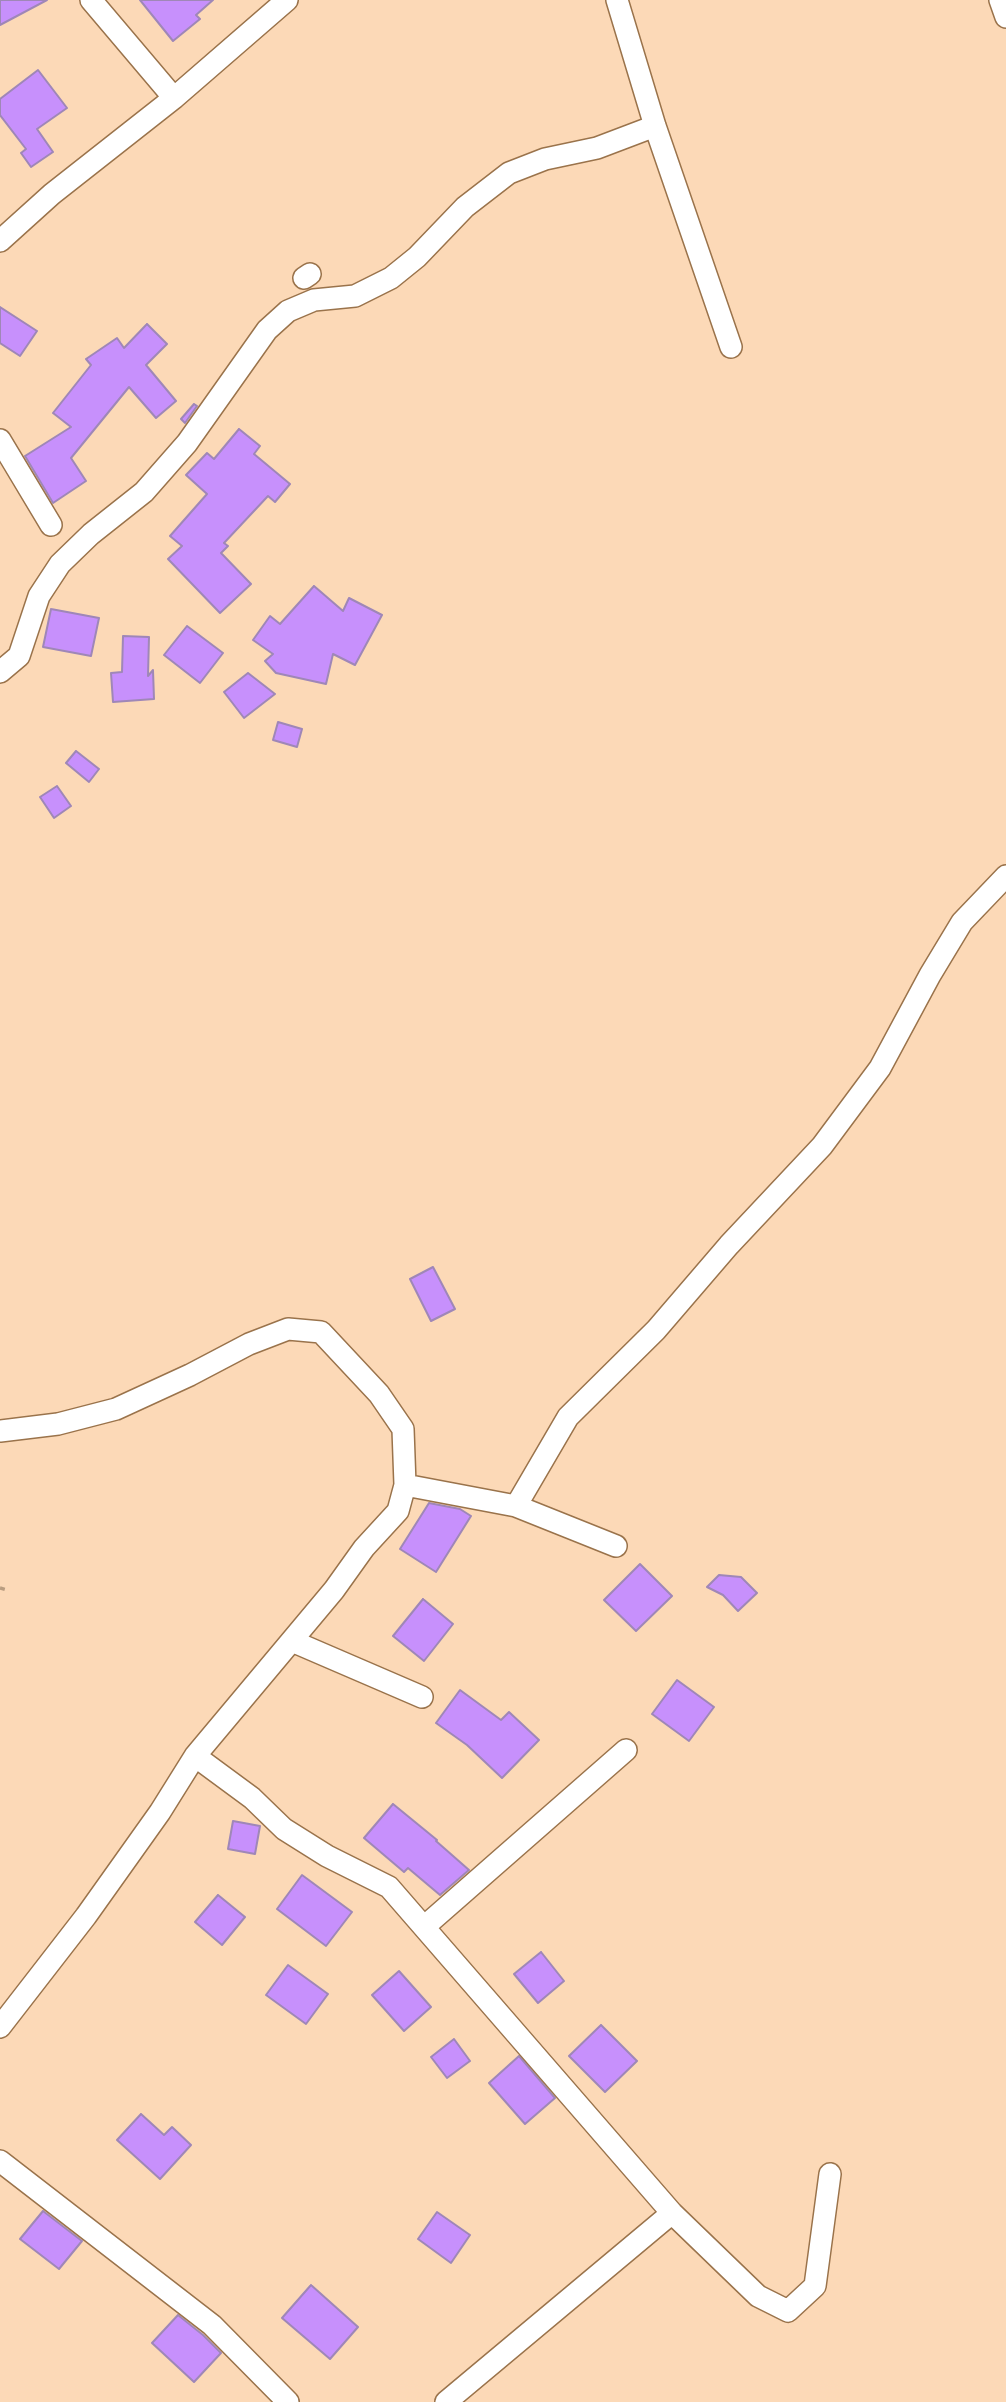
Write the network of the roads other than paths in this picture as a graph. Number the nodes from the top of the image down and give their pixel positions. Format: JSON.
{"nodes":[{"id":1,"x":92,"y":0,"type":"edge"},
{"id":2,"x":287,"y":0,"type":"edge"},
{"id":3,"x":617,"y":0,"type":"edge"},
{"id":4,"x":1000,"y":0,"type":"edge"},
{"id":5,"x":1006,"y":17,"type":"edge"},
{"id":6,"x":174,"y":98,"type":"junction"},
{"id":7,"x":654,"y":126,"type":"junction"},
{"id":8,"x":0,"y":241,"type":"edge"},
{"id":9,"x":731,"y":347,"type":"dead end"},
{"id":10,"x":0,"y":440,"type":"edge"},
{"id":11,"x":51,"y":525,"type":"dead end"},
{"id":12,"x":0,"y":672,"type":"edge"},
{"id":13,"x":1006,"y":876,"type":"edge"},
{"id":14,"x":0,"y":1431,"type":"edge"},
{"id":15,"x":405,"y":1485,"type":"junction"},
{"id":16,"x":516,"y":1506,"type":"junction"},
{"id":17,"x":616,"y":1546,"type":"dead end"},
{"id":18,"x":292,"y":1641,"type":"junction"},
{"id":19,"x":422,"y":1697,"type":"dead end"},
{"id":20,"x":626,"y":1750,"type":"dead end"},
{"id":21,"x":195,"y":1756,"type":"junction"},
{"id":22,"x":424,"y":1927,"type":"junction"},
{"id":23,"x":0,"y":2027,"type":"edge"},
{"id":24,"x":0,"y":2161,"type":"edge"},
{"id":25,"x":830,"y":2174,"type":"dead end"},
{"id":26,"x":672,"y":2213,"type":"junction"},
{"id":27,"x":288,"y":2402,"type":"edge"},
{"id":28,"x":446,"y":2402,"type":"edge"}],
"edges":[{"from":1,"to":6,"type":"street"},
{"from":2,"to":6,"type":"street"},
{"from":3,"to":7,"type":"street"},
{"from":4,"to":5,"type":"street"},
{"from":6,"to":8,"type":"street"},
{"from":7,"to":9,"type":"street"},
{"from":7,"to":12,"type":"street"},
{"from":10,"to":11,"type":"street"},
{"from":13,"to":16,"type":"street"},
{"from":14,"to":15,"type":"street"},
{"from":15,"to":16,"type":"street"},
{"from":15,"to":18,"type":"street"},
{"from":16,"to":17,"type":"street"},
{"from":18,"to":19,"type":"street"},
{"from":18,"to":21,"type":"street"},
{"from":20,"to":22,"type":"street"},
{"from":21,"to":22,"type":"street"},
{"from":21,"to":23,"type":"street"},
{"from":22,"to":26,"type":"street"},
{"from":24,"to":27,"type":"street"},
{"from":25,"to":26,"type":"street"},
{"from":26,"to":28,"type":"street"}]}
